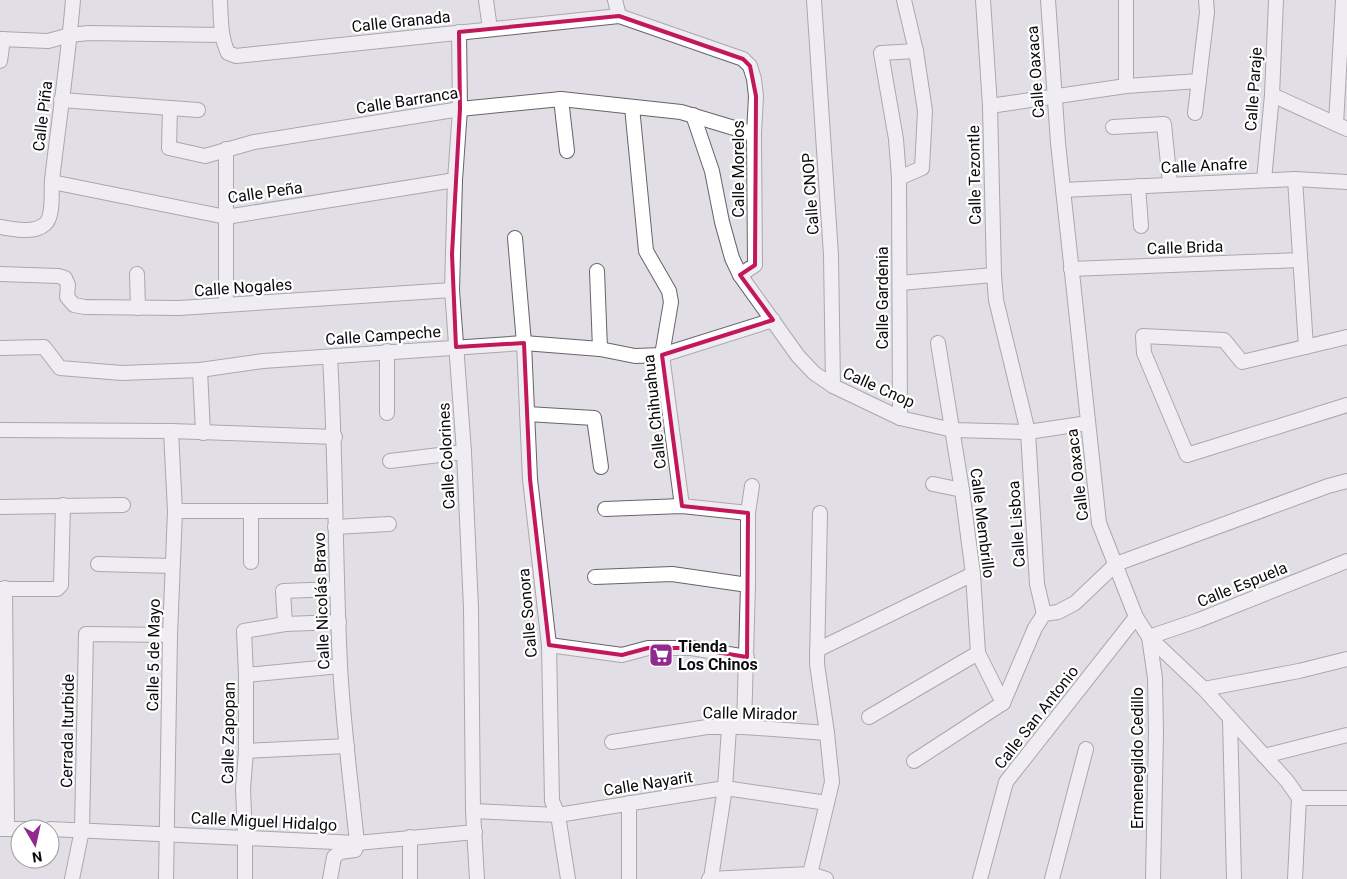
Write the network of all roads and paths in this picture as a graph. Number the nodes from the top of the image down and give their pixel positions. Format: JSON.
{"nodes":[{"id":1,"x":73,"y":0,"type":"edge"},
{"id":2,"x":220,"y":0,"type":"edge"},
{"id":3,"x":486,"y":0,"type":"edge"},
{"id":4,"x":615,"y":0,"type":"edge"},
{"id":5,"x":814,"y":0,"type":"edge"},
{"id":6,"x":904,"y":0,"type":"edge"},
{"id":7,"x":983,"y":0,"type":"edge"},
{"id":8,"x":1048,"y":0,"type":"edge"},
{"id":9,"x":1126,"y":0,"type":"edge"},
{"id":10,"x":1206,"y":0,"type":"edge"},
{"id":11,"x":1276,"y":0,"type":"edge"},
{"id":12,"x":1343,"y":0,"type":"edge"},
{"id":13,"x":619,"y":16,"type":"junction"},
{"id":14,"x":490,"y":29,"type":"junction"},
{"id":15,"x":459,"y":32,"type":"junction"},
{"id":16,"x":70,"y":35,"type":"junction"},
{"id":17,"x":222,"y":35,"type":"junction"},
{"id":18,"x":2,"y":39,"type":"edge"},
{"id":19,"x":916,"y":50,"type":"junction"},
{"id":20,"x":743,"y":60,"type":"joint"},
{"id":21,"x":0,"y":61,"type":"edge"},
{"id":22,"x":1199,"y":81,"type":"junction"},
{"id":23,"x":1126,"y":86,"type":"junction"},
{"id":24,"x":1272,"y":95,"type":"junction"},
{"id":25,"x":1055,"y":96,"type":"junction"},
{"id":26,"x":561,"y":99,"type":"junction"},
{"id":27,"x":61,"y":100,"type":"junction"},
{"id":28,"x":632,"y":106,"type":"junction"},
{"id":29,"x":990,"y":106,"type":"junction"},
{"id":30,"x":170,"y":108,"type":"junction"},
{"id":31,"x":198,"y":110,"type":"dead end"},
{"id":32,"x":460,"y":110,"type":"junction"},
{"id":33,"x":1195,"y":113,"type":"dead end"},
{"id":34,"x":693,"y":115,"type":"junction"},
{"id":35,"x":1113,"y":127,"type":"dead end"},
{"id":36,"x":1342,"y":127,"type":"edge"},
{"id":37,"x":754,"y":134,"type":"junction"},
{"id":38,"x":226,"y":149,"type":"junction"},
{"id":39,"x":567,"y":151,"type":"dead end"},
{"id":40,"x":899,"y":178,"type":"junction"},
{"id":41,"x":1295,"y":179,"type":"junction"},
{"id":42,"x":455,"y":180,"type":"junction"},
{"id":43,"x":1264,"y":180,"type":"junction"},
{"id":44,"x":52,"y":182,"type":"junction"},
{"id":45,"x":1347,"y":182,"type":"edge"},
{"id":46,"x":1170,"y":184,"type":"junction"},
{"id":47,"x":1138,"y":186,"type":"junction"},
{"id":48,"x":1063,"y":190,"type":"junction"},
{"id":49,"x":226,"y":217,"type":"junction"},
{"id":50,"x":1141,"y":226,"type":"dead end"},
{"id":51,"x":0,"y":227,"type":"edge"},
{"id":52,"x":515,"y":238,"type":"dead end"},
{"id":53,"x":1299,"y":260,"type":"junction"},
{"id":54,"x":1071,"y":269,"type":"junction"},
{"id":55,"x":597,"y":271,"type":"dead end"},
{"id":56,"x":0,"y":274,"type":"edge"},
{"id":57,"x":137,"y":274,"type":"dead end"},
{"id":58,"x":740,"y":275,"type":"junction"},
{"id":59,"x":994,"y":275,"type":"junction"},
{"id":60,"x":900,"y":283,"type":"junction"},
{"id":61,"x":452,"y":290,"type":"junction"},
{"id":62,"x":226,"y":306,"type":"junction"},
{"id":63,"x":138,"y":308,"type":"junction"},
{"id":64,"x":773,"y":320,"type":"junction"},
{"id":65,"x":1346,"y":340,"type":"edge"},
{"id":66,"x":524,"y":342,"type":"junction"},
{"id":67,"x":938,"y":343,"type":"dead end"},
{"id":68,"x":456,"y":347,"type":"junction"},
{"id":69,"x":1306,"y":347,"type":"junction"},
{"id":70,"x":0,"y":348,"type":"edge"},
{"id":71,"x":600,"y":349,"type":"junction"},
{"id":72,"x":387,"y":351,"type":"junction"},
{"id":73,"x":330,"y":356,"type":"junction"},
{"id":74,"x":662,"y":356,"type":"junction"},
{"id":75,"x":200,"y":370,"type":"junction"},
{"id":76,"x":833,"y":386,"type":"junction"},
{"id":77,"x":1347,"y":405,"type":"edge"},
{"id":78,"x":387,"y":413,"type":"dead end"},
{"id":79,"x":527,"y":414,"type":"junction"},
{"id":80,"x":900,"y":418,"type":"junction"},
{"id":81,"x":1088,"y":424,"type":"junction"},
{"id":82,"x":0,"y":430,"type":"edge"},
{"id":83,"x":953,"y":430,"type":"junction"},
{"id":84,"x":171,"y":431,"type":"junction"},
{"id":85,"x":1028,"y":432,"type":"junction"},
{"id":86,"x":203,"y":433,"type":"junction"},
{"id":87,"x":335,"y":437,"type":"junction"},
{"id":88,"x":464,"y":452,"type":"junction"},
{"id":89,"x":390,"y":461,"type":"dead end"},
{"id":90,"x":601,"y":468,"type":"dead end"},
{"id":91,"x":1347,"y":481,"type":"edge"},
{"id":92,"x":932,"y":484,"type":"dead end"},
{"id":93,"x":752,"y":486,"type":"dead end"},
{"id":94,"x":962,"y":490,"type":"junction"},
{"id":95,"x":63,"y":505,"type":"junction"},
{"id":96,"x":123,"y":505,"type":"dead end"},
{"id":97,"x":682,"y":506,"type":"junction"},
{"id":98,"x":0,"y":507,"type":"edge"},
{"id":99,"x":605,"y":509,"type":"dead end"},
{"id":100,"x":175,"y":511,"type":"junction"},
{"id":101,"x":251,"y":511,"type":"junction"},
{"id":102,"x":334,"y":511,"type":"junction"},
{"id":103,"x":748,"y":513,"type":"junction"},
{"id":104,"x":820,"y":513,"type":"dead end"},
{"id":105,"x":389,"y":524,"type":"dead end"},
{"id":106,"x":335,"y":527,"type":"junction"},
{"id":107,"x":1347,"y":561,"type":"edge"},
{"id":108,"x":251,"y":562,"type":"dead end"},
{"id":109,"x":98,"y":564,"type":"dead end"},
{"id":110,"x":1116,"y":564,"type":"junction"},
{"id":111,"x":172,"y":566,"type":"junction"},
{"id":112,"x":973,"y":574,"type":"junction"},
{"id":113,"x":595,"y":577,"type":"dead end"},
{"id":114,"x":748,"y":586,"type":"junction"},
{"id":115,"x":2,"y":588,"type":"edge"},
{"id":116,"x":338,"y":589,"type":"junction"},
{"id":117,"x":1044,"y":614,"type":"junction"},
{"id":118,"x":1136,"y":617,"type":"junction"},
{"id":119,"x":339,"y":622,"type":"junction"},
{"id":120,"x":285,"y":624,"type":"junction"},
{"id":121,"x":170,"y":635,"type":"junction"},
{"id":122,"x":1149,"y":637,"type":"junction"},
{"id":123,"x":549,"y":645,"type":"junction"},
{"id":124,"x":817,"y":650,"type":"junction"},
{"id":125,"x":978,"y":653,"type":"junction"},
{"id":126,"x":747,"y":657,"type":"junction"},
{"id":127,"x":1347,"y":659,"type":"edge"},
{"id":128,"x":340,"y":666,"type":"junction"},
{"id":129,"x":246,"y":675,"type":"junction"},
{"id":130,"x":1204,"y":689,"type":"junction"},
{"id":131,"x":1003,"y":703,"type":"junction"},
{"id":132,"x":868,"y":717,"type":"dead end"},
{"id":133,"x":1230,"y":719,"type":"junction"},
{"id":134,"x":744,"y":727,"type":"junction"},
{"id":135,"x":729,"y":728,"type":"junction"},
{"id":136,"x":827,"y":734,"type":"junction"},
{"id":137,"x":1347,"y":735,"type":"edge"},
{"id":138,"x":612,"y":742,"type":"dead end"},
{"id":139,"x":347,"y":746,"type":"junction"},
{"id":140,"x":1086,"y":749,"type":"dead end"},
{"id":141,"x":246,"y":751,"type":"junction"},
{"id":142,"x":1264,"y":756,"type":"junction"},
{"id":143,"x":914,"y":761,"type":"dead end"},
{"id":144,"x":725,"y":788,"type":"junction"},
{"id":145,"x":1299,"y":798,"type":"junction"},
{"id":146,"x":1347,"y":798,"type":"edge"},
{"id":147,"x":629,"y":803,"type":"junction"},
{"id":148,"x":827,"y":804,"type":"junction"},
{"id":149,"x":473,"y":811,"type":"junction"},
{"id":150,"x":558,"y":815,"type":"junction"},
{"id":151,"x":4,"y":829,"type":"edge"},
{"id":152,"x":60,"y":829,"type":"edge"},
{"id":153,"x":82,"y":830,"type":"junction"},
{"id":154,"x":476,"y":832,"type":"junction"},
{"id":155,"x":168,"y":834,"type":"junction"},
{"id":156,"x":246,"y":837,"type":"junction"},
{"id":157,"x":410,"y":837,"type":"junction"},
{"id":158,"x":357,"y":843,"type":"junction"},
{"id":159,"x":810,"y":874,"type":"junction"},
{"id":160,"x":710,"y":878,"type":"edge"},
{"id":161,"x":72,"y":879,"type":"edge"},
{"id":162,"x":166,"y":879,"type":"edge"},
{"id":163,"x":245,"y":879,"type":"edge"},
{"id":164,"x":330,"y":879,"type":"edge"},
{"id":165,"x":410,"y":879,"type":"edge"},
{"id":166,"x":478,"y":879,"type":"edge"},
{"id":167,"x":568,"y":879,"type":"edge"},
{"id":168,"x":628,"y":879,"type":"edge"},
{"id":169,"x":826,"y":879,"type":"edge"},
{"id":170,"x":980,"y":879,"type":"edge"},
{"id":171,"x":1052,"y":879,"type":"edge"},
{"id":172,"x":1153,"y":879,"type":"edge"},
{"id":173,"x":1234,"y":879,"type":"edge"},
{"id":174,"x":1295,"y":879,"type":"edge"}],
"edges":[{"from":1,"to":16,"type":"street","name":"Calle Piña"},
{"from":2,"to":17,"type":"street"},
{"from":3,"to":14,"type":"street"},
{"from":4,"to":13,"type":"street"},
{"from":5,"to":76,"type":"street","name":"Calle CNOP"},
{"from":6,"to":19,"type":"street"},
{"from":7,"to":29,"type":"street"},
{"from":8,"to":25,"type":"street","name":"Calle Oaxaca"},
{"from":9,"to":23,"type":"street"},
{"from":10,"to":22,"type":"street"},
{"from":11,"to":24,"type":"street","name":"Calle Paraje"},
{"from":12,"to":36,"type":"street"},
{"from":13,"to":14,"type":"street","name":"Calle Granada"},
{"from":13,"to":20,"type":"street","name":"Calle Granada"},
{"from":14,"to":15,"type":"street","name":"Calle Granada"},
{"from":15,"to":17,"type":"street","name":"Calle Granada"},
{"from":15,"to":32,"type":"street","name":"Calle Colorines"},
{"from":16,"to":17,"type":"street"},
{"from":16,"to":18,"type":"street"},
{"from":16,"to":27,"type":"street","name":"Calle Piña"},
{"from":18,"to":21,"type":"street"},
{"from":19,"to":40,"type":"street"},
{"from":19,"to":40,"type":"street","name":"Calle Gardenia"},
{"from":20,"to":37,"type":"street","name":"Calle Morelos"},
{"from":22,"to":23,"type":"street","name":"Calle Tezontle"},
{"from":22,"to":33,"type":"street"},
{"from":23,"to":25,"type":"street","name":"Calle Tezontle"},
{"from":24,"to":36,"type":"street"},
{"from":24,"to":43,"type":"street","name":"Calle Paraje"},
{"from":25,"to":29,"type":"street","name":"Calle Tezontle"},
{"from":25,"to":48,"type":"street","name":"Calle Oaxaca"},
{"from":26,"to":28,"type":"street","name":"Calle Barranca"},
{"from":26,"to":32,"type":"street","name":"Calle Barranca"},
{"from":26,"to":39,"type":"street"},
{"from":27,"to":30,"type":"street"},
{"from":27,"to":44,"type":"street","name":"Calle Piña"},
{"from":28,"to":34,"type":"street","name":"Calle Barranca"},
{"from":28,"to":74,"type":"street","name":"Calle Chihuahua"},
{"from":29,"to":59,"type":"street","name":"Calle Tezontle"},
{"from":30,"to":31,"type":"street"},
{"from":30,"to":38,"type":"street","name":"Calle Barranca"},
{"from":32,"to":38,"type":"street","name":"Calle Barranca"},
{"from":32,"to":42,"type":"street","name":"Calle Colorines"},
{"from":34,"to":37,"type":"street","name":"Calle Barranca"},
{"from":34,"to":58,"type":"street"},
{"from":35,"to":46,"type":"street"},
{"from":37,"to":58,"type":"street","name":"Calle Morelos"},
{"from":38,"to":49,"type":"street"},
{"from":40,"to":60,"type":"street","name":"Calle Gardenia"},
{"from":41,"to":43,"type":"street","name":"Calle Anafre"},
{"from":41,"to":45,"type":"street","name":"Calle Anafre"},
{"from":41,"to":53,"type":"street"},
{"from":42,"to":49,"type":"street","name":"Calle Peña"},
{"from":42,"to":61,"type":"street","name":"Calle Colorines"},
{"from":43,"to":46,"type":"street","name":"Calle Anafre"},
{"from":44,"to":49,"type":"street","name":"Calle Peña"},
{"from":44,"to":51,"type":"street","name":"Calle Piña"},
{"from":46,"to":47,"type":"street","name":"Calle Anafre"},
{"from":47,"to":48,"type":"street","name":"Calle Anafre"},
{"from":47,"to":50,"type":"street"},
{"from":48,"to":54,"type":"street","name":"Calle Oaxaca"},
{"from":49,"to":62,"type":"street"},
{"from":52,"to":66,"type":"street","name":"Calle Sonora"},
{"from":53,"to":54,"type":"street","name":"Calle Brida"},
{"from":53,"to":69,"type":"street"},
{"from":54,"to":81,"type":"street","name":"Calle Oaxaca"},
{"from":55,"to":71,"type":"street"},
{"from":56,"to":63,"type":"street","name":"Calle Nogales"},
{"from":57,"to":63,"type":"street"},
{"from":58,"to":64,"type":"street"},
{"from":59,"to":60,"type":"street"},
{"from":59,"to":85,"type":"street","name":"Calle Tezontle"},
{"from":60,"to":80,"type":"street","name":"Calle Gardenia"},
{"from":61,"to":62,"type":"street","name":"Calle Nogales"},
{"from":61,"to":68,"type":"street","name":"Calle Colorines"},
{"from":62,"to":63,"type":"street","name":"Calle Nogales"},
{"from":64,"to":74,"type":"street","name":"Calle Campeche"},
{"from":64,"to":76,"type":"street","name":"Calle Cnop"},
{"from":65,"to":69,"type":"street"},
{"from":66,"to":68,"type":"street","name":"Calle Campeche"},
{"from":66,"to":71,"type":"street","name":"Calle Campeche"},
{"from":66,"to":79,"type":"street","name":"Calle Sonora"},
{"from":67,"to":83,"type":"street","name":"Calle Membrillo"},
{"from":68,"to":72,"type":"street","name":"Calle Campeche"},
{"from":68,"to":88,"type":"street","name":"Calle Colorines"},
{"from":69,"to":77,"type":"street"},
{"from":70,"to":75,"type":"street","name":"Calle Campeche"},
{"from":71,"to":74,"type":"street","name":"Calle Campeche"},
{"from":72,"to":73,"type":"street","name":"Calle Campeche"},
{"from":72,"to":78,"type":"street"},
{"from":73,"to":75,"type":"street","name":"Calle Campeche"},
{"from":73,"to":87,"type":"street","name":"Calle Nicolás Bravo"},
{"from":74,"to":97,"type":"street","name":"Calle Chihuahua"},
{"from":75,"to":86,"type":"street"},
{"from":76,"to":80,"type":"street","name":"Calle Cnop"},
{"from":79,"to":90,"type":"street"},
{"from":79,"to":123,"type":"street","name":"Calle Sonora"},
{"from":80,"to":83,"type":"street","name":"Calle Cnop"},
{"from":81,"to":85,"type":"street","name":"Calle Cnop"},
{"from":81,"to":110,"type":"street","name":"Calle Oaxaca"},
{"from":82,"to":84,"type":"street"},
{"from":83,"to":85,"type":"street","name":"Calle Cnop"},
{"from":83,"to":94,"type":"street","name":"Calle Membrillo"},
{"from":84,"to":86,"type":"street"},
{"from":84,"to":100,"type":"street","name":"Calle 5 de Mayo"},
{"from":85,"to":117,"type":"street","name":"Calle Lisboa"},
{"from":86,"to":87,"type":"street"},
{"from":87,"to":102,"type":"street","name":"Calle Nicolás Bravo"},
{"from":88,"to":89,"type":"street"},
{"from":88,"to":149,"type":"street","name":"Calle Colorines"},
{"from":91,"to":110,"type":"street"},
{"from":92,"to":94,"type":"street"},
{"from":93,"to":103,"type":"street"},
{"from":94,"to":112,"type":"street","name":"Calle Membrillo"},
{"from":95,"to":96,"type":"street"},
{"from":95,"to":98,"type":"street"},
{"from":95,"to":115,"type":"street"},
{"from":97,"to":99,"type":"street"},
{"from":97,"to":103,"type":"street"},
{"from":100,"to":101,"type":"street"},
{"from":100,"to":111,"type":"street","name":"Calle 5 de Mayo"},
{"from":101,"to":102,"type":"street"},
{"from":101,"to":108,"type":"street"},
{"from":102,"to":106,"type":"street","name":"Calle Nicolás Bravo"},
{"from":103,"to":114,"type":"street"},
{"from":104,"to":124,"type":"street"},
{"from":105,"to":106,"type":"street"},
{"from":106,"to":116,"type":"street","name":"Calle Nicolás Bravo"},
{"from":107,"to":122,"type":"street","name":"Calle Espuela"},
{"from":109,"to":111,"type":"street"},
{"from":110,"to":117,"type":"street"},
{"from":110,"to":118,"type":"street","name":"Calle Oaxaca"},
{"from":111,"to":121,"type":"street","name":"Calle 5 de Mayo"},
{"from":112,"to":124,"type":"street"},
{"from":112,"to":125,"type":"street","name":"Calle Membrillo"},
{"from":113,"to":114,"type":"street"},
{"from":114,"to":126,"type":"street"},
{"from":115,"to":151,"type":"street"},
{"from":116,"to":119,"type":"street","name":"Calle Nicolás Bravo"},
{"from":116,"to":120,"type":"street"},
{"from":117,"to":131,"type":"street"},
{"from":118,"to":122,"type":"street","name":"Calle Oaxaca"},
{"from":118,"to":170,"type":"street","name":"Calle San Antonio"},
{"from":119,"to":120,"type":"street"},
{"from":119,"to":128,"type":"street","name":"Calle Nicolás Bravo"},
{"from":120,"to":129,"type":"street","name":"Calle Zapopan"},
{"from":121,"to":153,"type":"street","name":"Cerrada Iturbide"},
{"from":121,"to":155,"type":"street","name":"Calle 5 de Mayo"},
{"from":122,"to":130,"type":"street","name":"Calle Oaxaca"},
{"from":122,"to":172,"type":"street","name":"Ermenegildo Cedillo"},
{"from":123,"to":126,"type":"street"},
{"from":123,"to":150,"type":"street","name":"Calle Sonora"},
{"from":124,"to":136,"type":"street"},
{"from":125,"to":131,"type":"street","name":"Calle Membrillo"},
{"from":125,"to":132,"type":"street"},
{"from":126,"to":134,"type":"street"},
{"from":127,"to":130,"type":"street"},
{"from":128,"to":129,"type":"street"},
{"from":128,"to":139,"type":"street","name":"Calle Nicolás Bravo"},
{"from":129,"to":141,"type":"street","name":"Calle Zapopan"},
{"from":130,"to":133,"type":"street","name":"Calle Oaxaca"},
{"from":131,"to":143,"type":"street"},
{"from":133,"to":142,"type":"street","name":"Calle Oaxaca"},
{"from":133,"to":173,"type":"street"},
{"from":134,"to":135,"type":"street","name":"Calle Mirador"},
{"from":134,"to":136,"type":"street","name":"Calle Mirador"},
{"from":135,"to":138,"type":"street","name":"Calle Mirador"},
{"from":135,"to":144,"type":"street"},
{"from":136,"to":148,"type":"street"},
{"from":137,"to":142,"type":"street"},
{"from":139,"to":141,"type":"street"},
{"from":139,"to":158,"type":"street","name":"Calle Nicolás Bravo"},
{"from":140,"to":171,"type":"street"},
{"from":141,"to":156,"type":"street","name":"Calle Zapopan"},
{"from":142,"to":145,"type":"street","name":"Calle Oaxaca"},
{"from":144,"to":147,"type":"street","name":"Calle Nayarit"},
{"from":144,"to":148,"type":"street","name":"Calle Nayarit"},
{"from":144,"to":160,"type":"street"},
{"from":145,"to":146,"type":"street"},
{"from":145,"to":174,"type":"street"},
{"from":147,"to":150,"type":"street","name":"Calle Nayarit"},
{"from":147,"to":168,"type":"street"},
{"from":148,"to":159,"type":"street"},
{"from":149,"to":150,"type":"street","name":"Calle Nayarit"},
{"from":149,"to":154,"type":"street","name":"Calle Colorines"},
{"from":150,"to":167,"type":"street","name":"Calle Sonora"},
{"from":152,"to":153,"type":"street","name":"Calle Miguel Hidalgo"},
{"from":153,"to":155,"type":"street","name":"Calle Miguel Hidalgo"},
{"from":153,"to":161,"type":"street","name":"Cerrada Iturbide"},
{"from":154,"to":157,"type":"street","name":"Calle Miguel Hidalgo"},
{"from":154,"to":166,"type":"street","name":"Calle Colorines"},
{"from":155,"to":156,"type":"street","name":"Calle Miguel Hidalgo"},
{"from":155,"to":162,"type":"street","name":"Calle 5 de Mayo"},
{"from":156,"to":158,"type":"street","name":"Calle Miguel Hidalgo"},
{"from":156,"to":163,"type":"street"},
{"from":157,"to":158,"type":"street","name":"Calle Miguel Hidalgo"},
{"from":157,"to":165,"type":"street"},
{"from":158,"to":164,"type":"street"},
{"from":159,"to":160,"type":"street"},
{"from":159,"to":169,"type":"street"}]}
